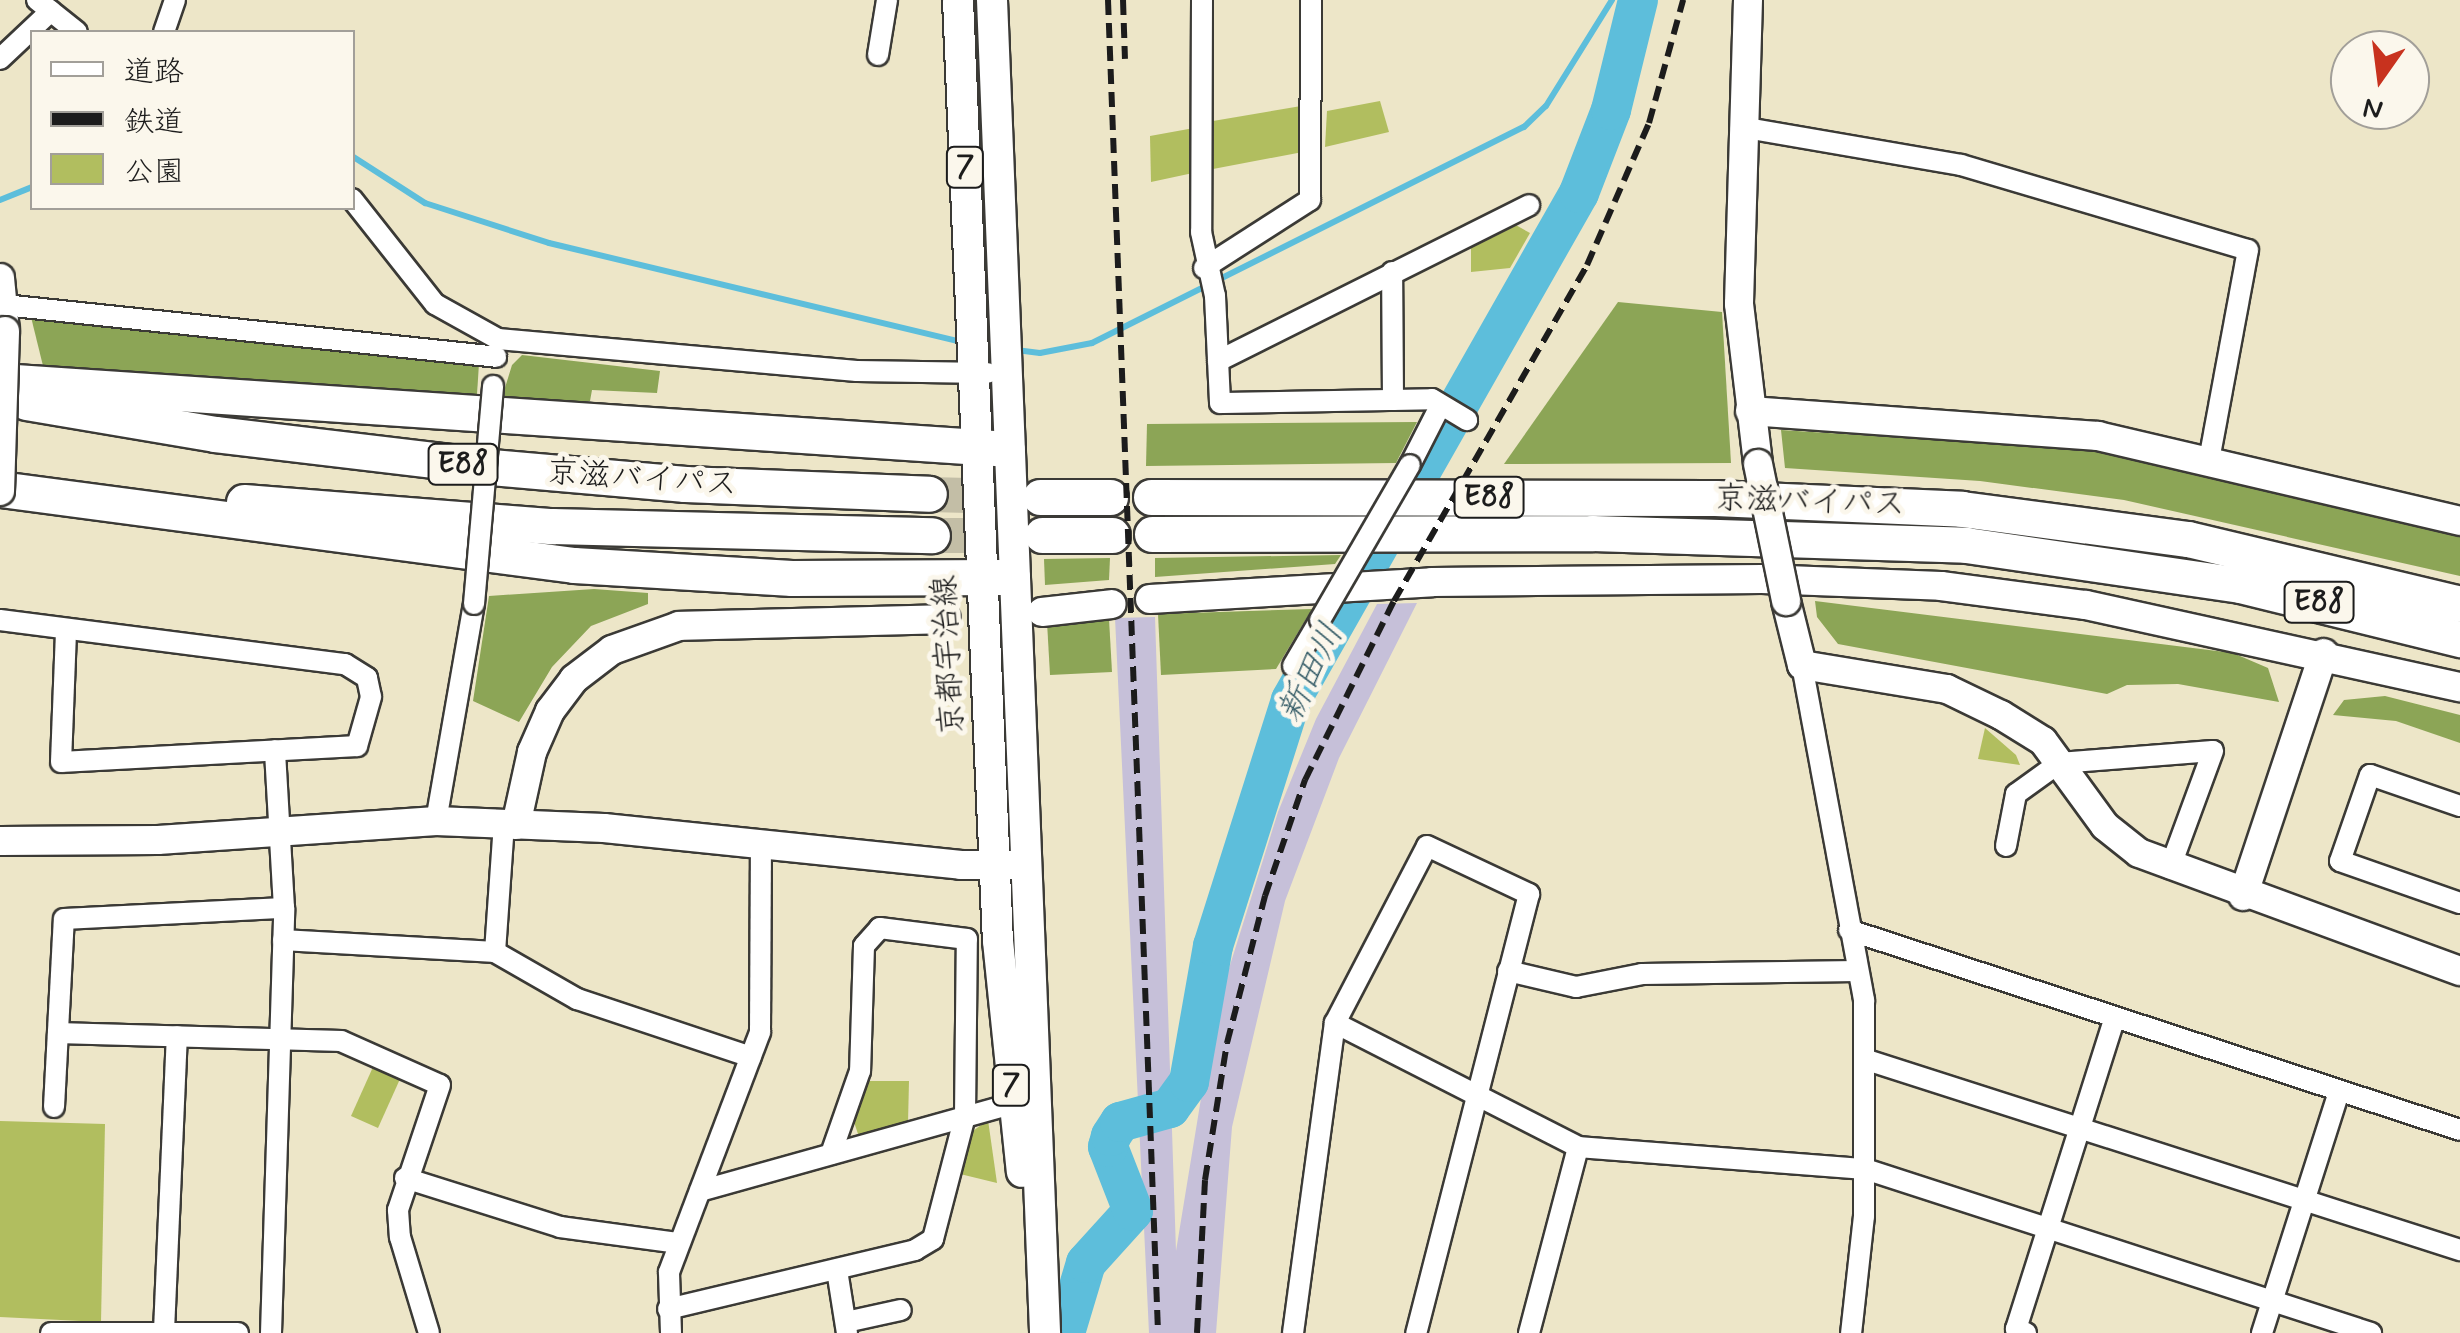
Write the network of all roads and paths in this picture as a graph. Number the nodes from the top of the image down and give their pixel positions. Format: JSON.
{"nodes":[{"id":1,"x":175,"y":0,"type":"edge"},
{"id":2,"x":887,"y":0,"type":"edge"},
{"id":3,"x":958,"y":0,"type":"edge"},
{"id":4,"x":992,"y":0,"type":"edge"},
{"id":5,"x":1202,"y":0,"type":"edge"},
{"id":6,"x":1312,"y":0,"type":"edge"},
{"id":7,"x":1748,"y":0,"type":"edge"},
{"id":8,"x":44,"y":6,"type":"edge"},
{"id":9,"x":74,"y":30,"type":"edge"},
{"id":10,"x":165,"y":30,"type":"edge"},
{"id":11,"x":878,"y":55,"type":"dead end"},
{"id":12,"x":0,"y":59,"type":"edge"},
{"id":13,"x":1741,"y":127,"type":"junction"},
{"id":14,"x":355,"y":203,"type":"edge"},
{"id":15,"x":1529,"y":205,"type":"dead end"},
{"id":16,"x":1392,"y":272,"type":"junction"},
{"id":17,"x":1209,"y":280,"type":"junction"},
{"id":18,"x":3,"y":305,"type":"edge"},
{"id":19,"x":497,"y":348,"type":"junction"},
{"id":20,"x":988,"y":355,"type":"junction"},
{"id":21,"x":1218,"y":361,"type":"junction"},
{"id":22,"x":0,"y":381,"type":"edge"},
{"id":23,"x":0,"y":397,"type":"edge"},
{"id":24,"x":1393,"y":400,"type":"junction"},
{"id":25,"x":1442,"y":407,"type":"junction"},
{"id":26,"x":1750,"y":411,"type":"junction"},
{"id":27,"x":1467,"y":420,"type":"dead end"},
{"id":28,"x":991,"y":449,"type":"junction"},
{"id":29,"x":2210,"y":460,"type":"junction"},
{"id":30,"x":0,"y":473,"type":"edge"},
{"id":31,"x":0,"y":490,"type":"edge"},
{"id":32,"x":929,"y":494,"type":"tunnel mouth"},
{"id":33,"x":1040,"y":497,"type":"tunnel mouth"},
{"id":34,"x":1110,"y":497,"type":"dead end"},
{"id":35,"x":1151,"y":497,"type":"dead end"},
{"id":36,"x":2460,"y":520,"type":"edge"},
{"id":37,"x":1152,"y":534,"type":"dead end"},
{"id":38,"x":932,"y":535,"type":"tunnel mouth"},
{"id":39,"x":1112,"y":535,"type":"dead end"},
{"id":40,"x":1042,"y":536,"type":"tunnel mouth"},
{"id":41,"x":996,"y":577,"type":"junction"},
{"id":42,"x":1150,"y":600,"type":"dead end"},
{"id":43,"x":1112,"y":604,"type":"dead end"},
{"id":44,"x":2460,"y":604,"type":"edge"},
{"id":45,"x":1042,"y":612,"type":"dead end"},
{"id":46,"x":946,"y":619,"type":"dead end"},
{"id":47,"x":0,"y":620,"type":"edge"},
{"id":48,"x":66,"y":628,"type":"junction"},
{"id":49,"x":2460,"y":639,"type":"edge"},
{"id":50,"x":2324,"y":653,"type":"junction"},
{"id":51,"x":1802,"y":665,"type":"junction"},
{"id":52,"x":1293,"y":666,"type":"dead end"},
{"id":53,"x":2460,"y":687,"type":"edge"},
{"id":54,"x":275,"y":750,"type":"junction"},
{"id":55,"x":2059,"y":763,"type":"junction"},
{"id":56,"x":2460,"y":806,"type":"edge"},
{"id":57,"x":436,"y":821,"type":"junction"},
{"id":58,"x":510,"y":825,"type":"junction"},
{"id":59,"x":280,"y":834,"type":"junction"},
{"id":60,"x":0,"y":841,"type":"edge"},
{"id":61,"x":762,"y":841,"type":"junction"},
{"id":62,"x":2006,"y":846,"type":"dead end"},
{"id":63,"x":1011,"y":865,"type":"junction"},
{"id":64,"x":2170,"y":868,"type":"junction"},
{"id":65,"x":2243,"y":896,"type":"junction"},
{"id":66,"x":2460,"y":903,"type":"edge"},
{"id":67,"x":284,"y":908,"type":"junction"},
{"id":68,"x":1849,"y":930,"type":"junction"},
{"id":69,"x":283,"y":940,"type":"junction"},
{"id":70,"x":495,"y":952,"type":"junction"},
{"id":71,"x":1508,"y":970,"type":"junction"},
{"id":72,"x":2460,"y":971,"type":"edge"},
{"id":73,"x":1857,"y":972,"type":"junction"},
{"id":74,"x":2115,"y":1018,"type":"junction"},
{"id":75,"x":1336,"y":1023,"type":"junction"},
{"id":76,"x":58,"y":1033,"type":"junction"},
{"id":77,"x":176,"y":1036,"type":"junction"},
{"id":78,"x":280,"y":1038,"type":"junction"},
{"id":79,"x":752,"y":1057,"type":"junction"},
{"id":80,"x":1867,"y":1060,"type":"junction"},
{"id":81,"x":2340,"y":1090,"type":"junction"},
{"id":82,"x":1474,"y":1094,"type":"junction"},
{"id":83,"x":1026,"y":1100,"type":"junction"},
{"id":84,"x":54,"y":1108,"type":"dead end"},
{"id":85,"x":965,"y":1116,"type":"junction"},
{"id":86,"x":2080,"y":1128,"type":"junction"},
{"id":87,"x":2460,"y":1130,"type":"edge"},
{"id":88,"x":1578,"y":1147,"type":"junction"},
{"id":89,"x":831,"y":1154,"type":"junction"},
{"id":90,"x":1865,"y":1169,"type":"junction"},
{"id":91,"x":405,"y":1178,"type":"junction"},
{"id":92,"x":700,"y":1190,"type":"junction"},
{"id":93,"x":2304,"y":1200,"type":"junction"},
{"id":94,"x":2048,"y":1228,"type":"junction"},
{"id":95,"x":679,"y":1243,"type":"junction"},
{"id":96,"x":2460,"y":1250,"type":"edge"},
{"id":97,"x":837,"y":1270,"type":"junction"},
{"id":98,"x":2272,"y":1301,"type":"junction"},
{"id":99,"x":668,"y":1309,"type":"junction"},
{"id":100,"x":901,"y":1310,"type":"dead end"},
{"id":101,"x":1044,"y":1318,"type":"edge"},
{"id":102,"x":846,"y":1328,"type":"edge"},
{"id":103,"x":164,"y":1331,"type":"edge"},
{"id":104,"x":51,"y":1333,"type":"edge"},
{"id":105,"x":238,"y":1333,"type":"edge"},
{"id":106,"x":271,"y":1333,"type":"edge"},
{"id":107,"x":429,"y":1333,"type":"edge"},
{"id":108,"x":671,"y":1333,"type":"edge"},
{"id":109,"x":1293,"y":1333,"type":"edge"},
{"id":110,"x":1416,"y":1333,"type":"edge"},
{"id":111,"x":1529,"y":1333,"type":"edge"},
{"id":112,"x":1852,"y":1333,"type":"edge"},
{"id":113,"x":2026,"y":1333,"type":"edge"},
{"id":114,"x":2262,"y":1333,"type":"edge"},
{"id":115,"x":2372,"y":1333,"type":"edge"}],
"edges":[{"from":1,"to":10,"type":"street"},
{"from":2,"to":11,"type":"street"},
{"from":3,"to":20,"type":"main road","name":"京都宇治線","number":"7"},
{"from":4,"to":20,"type":"main road","name":"京都宇治線","number":"7"},
{"from":5,"to":17,"type":"street"},
{"from":6,"to":17,"type":"street"},
{"from":7,"to":13,"type":"street"},
{"from":8,"to":9,"type":"street"},
{"from":8,"to":12,"type":"street"},
{"from":13,"to":26,"type":"street"},
{"from":13,"to":29,"type":"street"},
{"from":14,"to":19,"type":"street"},
{"from":15,"to":16,"type":"street"},
{"from":16,"to":21,"type":"street"},
{"from":16,"to":24,"type":"street"},
{"from":17,"to":21,"type":"street"},
{"from":18,"to":19,"type":"street"},
{"from":18,"to":31,"type":"street","bridge":true},
{"from":19,"to":20,"type":"street"},
{"from":19,"to":57,"type":"street","bridge":true},
{"from":20,"to":28,"type":"main road","name":"京都宇治線","number":"7"},
{"from":21,"to":24,"type":"street"},
{"from":22,"to":28,"type":"highway"},
{"from":23,"to":32,"type":"highway","name":"京滋バイパス","number":"E88"},
{"from":24,"to":25,"type":"street"},
{"from":25,"to":27,"type":"street"},
{"from":25,"to":52,"type":"street","bridge":true},
{"from":26,"to":29,"type":"street"},
{"from":26,"to":51,"type":"street","bridge":true},
{"from":28,"to":41,"type":"main road","name":"京都宇治線","number":"7"},
{"from":29,"to":36,"type":"street"},
{"from":30,"to":38,"type":"highway","name":"京滋バイパス","number":"E88"},
{"from":31,"to":41,"type":"highway"},
{"from":33,"to":34,"type":"highway"},
{"from":35,"to":44,"type":"highway","name":"京滋バイパス","number":"E88"},
{"from":37,"to":49,"type":"highway","name":"京滋バイパス","number":"E88"},
{"from":39,"to":40,"type":"highway"},
{"from":41,"to":63,"type":"main road","name":"京都宇治線","number":"7"},
{"from":42,"to":50,"type":"street"},
{"from":43,"to":45,"type":"street"},
{"from":46,"to":58,"type":"street"},
{"from":47,"to":48,"type":"street"},
{"from":48,"to":54,"type":"street"},
{"from":48,"to":54,"type":"street"},
{"from":50,"to":53,"type":"street"},
{"from":50,"to":65,"type":"street"},
{"from":51,"to":55,"type":"street"},
{"from":51,"to":68,"type":"street"},
{"from":54,"to":59,"type":"street"},
{"from":55,"to":62,"type":"street"},
{"from":55,"to":64,"type":"street"},
{"from":55,"to":64,"type":"street"},
{"from":56,"to":66,"type":"street"},
{"from":57,"to":58,"type":"street"},
{"from":57,"to":59,"type":"street"},
{"from":58,"to":61,"type":"street"},
{"from":58,"to":70,"type":"street"},
{"from":59,"to":60,"type":"street"},
{"from":59,"to":67,"type":"street"},
{"from":61,"to":63,"type":"street"},
{"from":61,"to":79,"type":"street"},
{"from":63,"to":83,"type":"main road","name":"京都宇治線","number":"7"},
{"from":64,"to":65,"type":"street"},
{"from":65,"to":72,"type":"street"},
{"from":67,"to":69,"type":"street"},
{"from":67,"to":76,"type":"street"},
{"from":68,"to":73,"type":"street"},
{"from":68,"to":74,"type":"street"},
{"from":69,"to":70,"type":"street"},
{"from":69,"to":78,"type":"street"},
{"from":70,"to":79,"type":"street"},
{"from":71,"to":73,"type":"street"},
{"from":71,"to":75,"type":"street"},
{"from":71,"to":82,"type":"street"},
{"from":73,"to":80,"type":"street"},
{"from":74,"to":81,"type":"street"},
{"from":74,"to":86,"type":"street"},
{"from":75,"to":82,"type":"street"},
{"from":75,"to":109,"type":"street"},
{"from":76,"to":77,"type":"street"},
{"from":76,"to":84,"type":"street"},
{"from":77,"to":78,"type":"street"},
{"from":77,"to":103,"type":"street"},
{"from":78,"to":91,"type":"street"},
{"from":78,"to":106,"type":"street"},
{"from":79,"to":92,"type":"street"},
{"from":80,"to":86,"type":"street"},
{"from":80,"to":90,"type":"street"},
{"from":81,"to":87,"type":"street"},
{"from":81,"to":93,"type":"street"},
{"from":82,"to":88,"type":"street"},
{"from":82,"to":110,"type":"street"},
{"from":83,"to":85,"type":"street"},
{"from":83,"to":101,"type":"main road","name":"京都宇治線","number":"7"},
{"from":85,"to":89,"type":"street"},
{"from":85,"to":89,"type":"street"},
{"from":85,"to":97,"type":"street"},
{"from":86,"to":93,"type":"street"},
{"from":86,"to":94,"type":"street"},
{"from":88,"to":90,"type":"street"},
{"from":88,"to":111,"type":"street"},
{"from":89,"to":92,"type":"street"},
{"from":90,"to":94,"type":"street"},
{"from":90,"to":112,"type":"street"},
{"from":91,"to":95,"type":"street"},
{"from":91,"to":107,"type":"street"},
{"from":92,"to":95,"type":"street"},
{"from":93,"to":96,"type":"street"},
{"from":93,"to":98,"type":"street"},
{"from":94,"to":98,"type":"street"},
{"from":94,"to":113,"type":"street"},
{"from":95,"to":99,"type":"street"},
{"from":97,"to":99,"type":"street"},
{"from":97,"to":102,"type":"street"},
{"from":98,"to":114,"type":"street"},
{"from":98,"to":115,"type":"street"},
{"from":99,"to":108,"type":"street"},
{"from":100,"to":102,"type":"street"},
{"from":103,"to":104,"type":"street"},
{"from":103,"to":105,"type":"street"}]}
